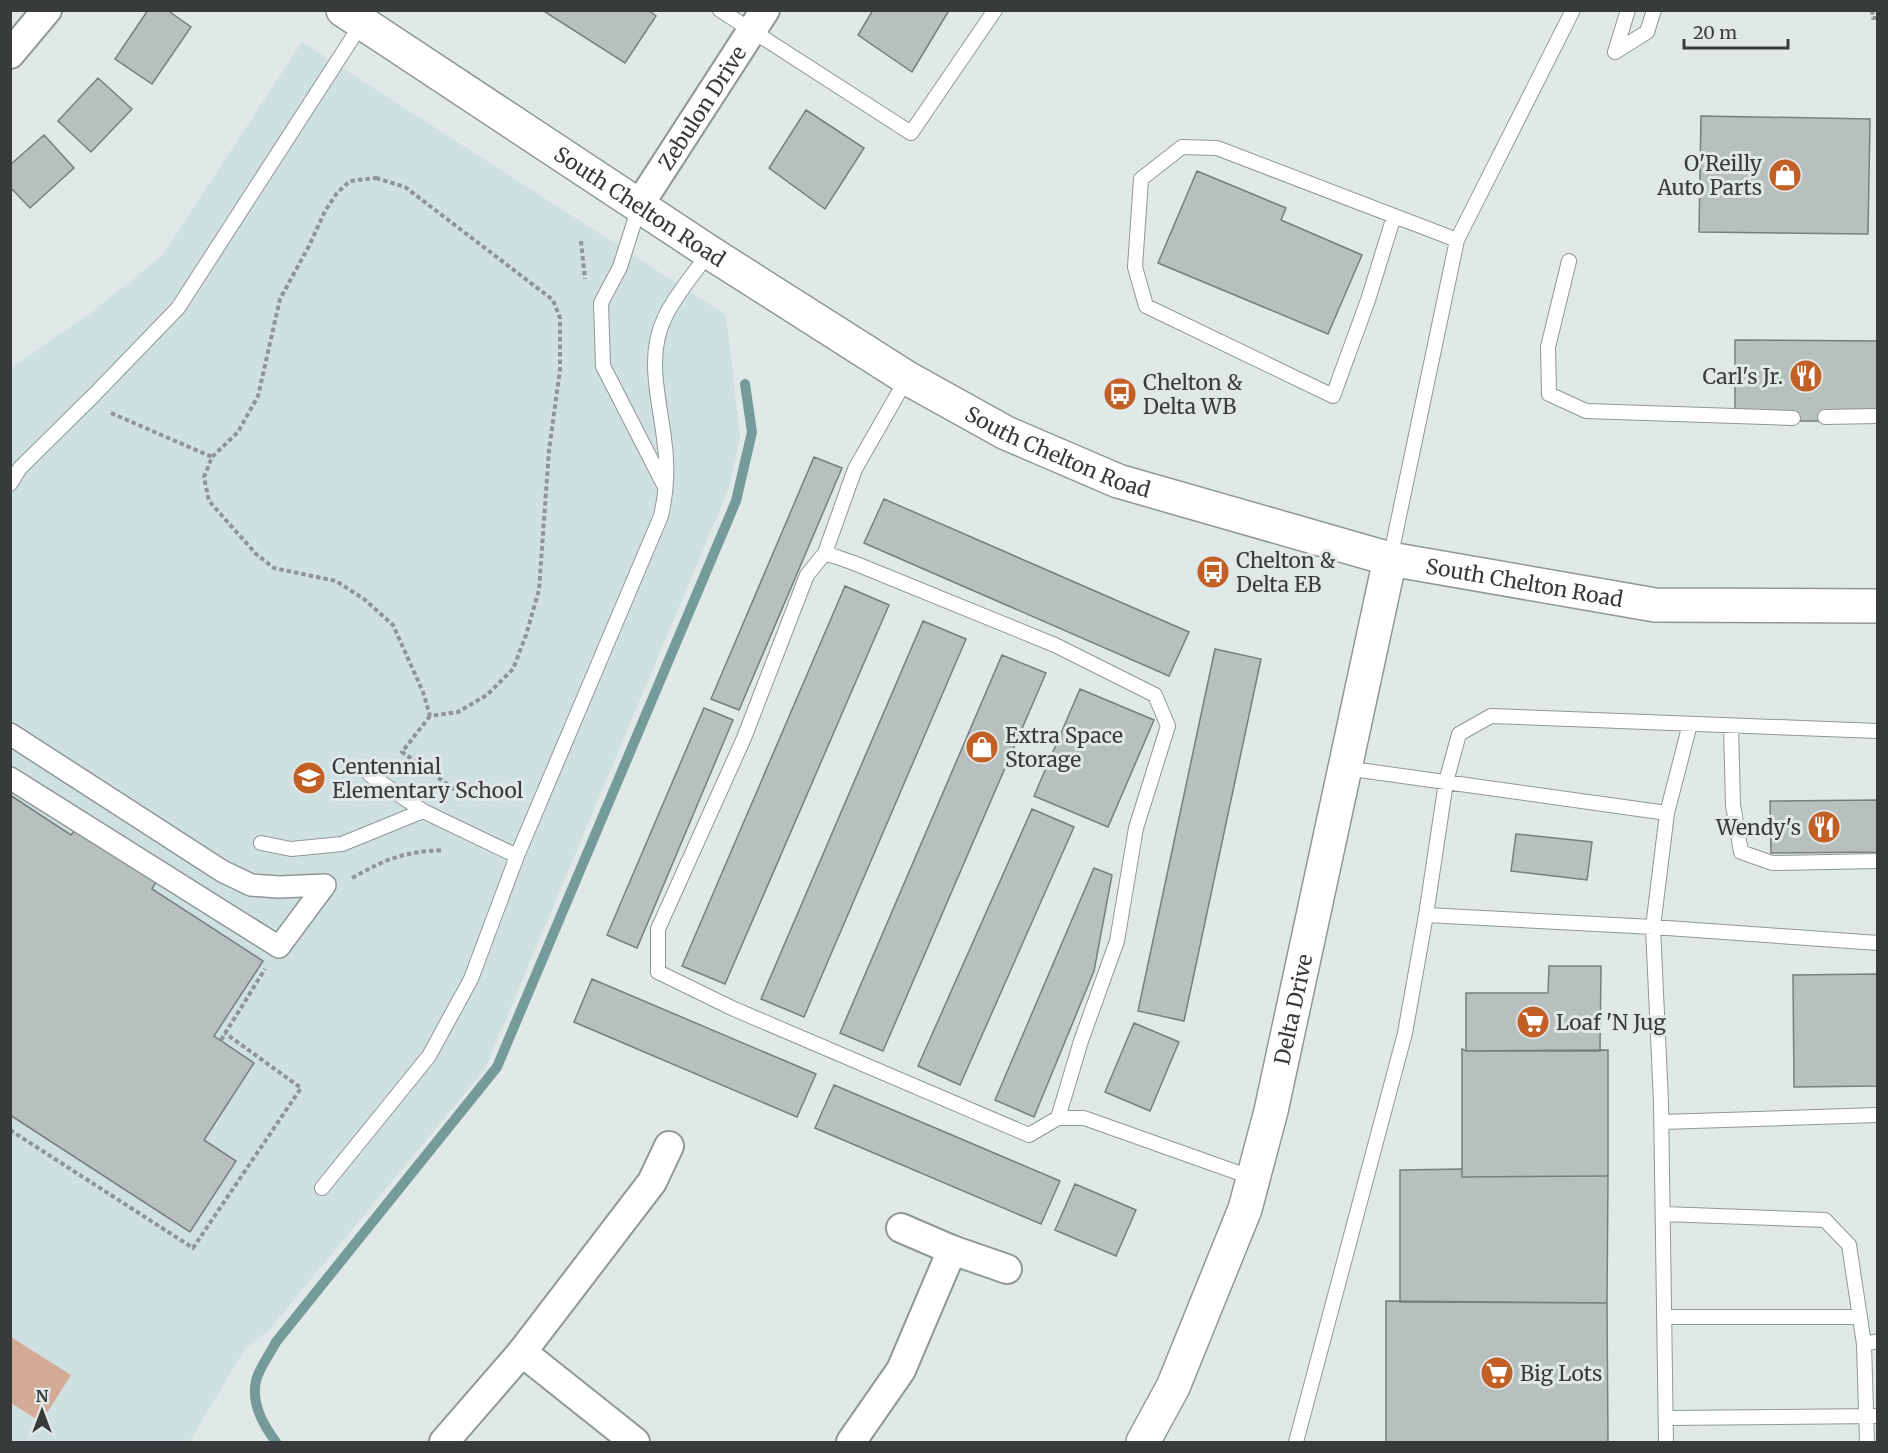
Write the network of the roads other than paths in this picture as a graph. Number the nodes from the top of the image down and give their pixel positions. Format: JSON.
{"nodes":[{"id":1,"x":46,"y":10,"type":"edge"},
{"id":2,"x":720,"y":10,"type":"edge"},
{"id":3,"x":995,"y":10,"type":"edge"},
{"id":4,"x":1573,"y":10,"type":"edge"},
{"id":5,"x":1628,"y":10,"type":"edge"},
{"id":6,"x":1654,"y":10,"type":"edge"},
{"id":7,"x":352,"y":17,"type":"edge"},
{"id":8,"x":758,"y":20,"type":"edge"},
{"id":9,"x":10,"y":54,"type":"edge"},
{"id":10,"x":639,"y":206,"type":"junction"},
{"id":11,"x":1394,"y":216,"type":"junction"},
{"id":12,"x":1456,"y":240,"type":"junction"},
{"id":13,"x":709,"y":252,"type":"junction"},
{"id":14,"x":1569,"y":261,"type":"dead end"},
{"id":15,"x":907,"y":378,"type":"junction"},
{"id":16,"x":1878,"y":416,"type":"edge"},
{"id":17,"x":1825,"y":417,"type":"dead end"},
{"id":18,"x":1793,"y":418,"type":"dead end"},
{"id":19,"x":10,"y":484,"type":"edge"},
{"id":20,"x":667,"y":491,"type":"junction"},
{"id":21,"x":825,"y":553,"type":"junction"},
{"id":22,"x":1390,"y":560,"type":"junction"},
{"id":23,"x":1878,"y":606,"type":"edge"},
{"id":24,"x":1690,"y":724,"type":"junction"},
{"id":25,"x":1731,"y":726,"type":"junction"},
{"id":26,"x":1878,"y":731,"type":"edge"},
{"id":27,"x":10,"y":734,"type":"edge"},
{"id":28,"x":1345,"y":768,"type":"junction"},
{"id":29,"x":370,"y":775,"type":"dead end"},
{"id":30,"x":10,"y":778,"type":"edge"},
{"id":31,"x":1446,"y":782,"type":"junction"},
{"id":32,"x":423,"y":811,"type":"junction"},
{"id":33,"x":1667,"y":813,"type":"junction"},
{"id":34,"x":261,"y":843,"type":"dead end"},
{"id":35,"x":517,"y":856,"type":"junction"},
{"id":36,"x":1878,"y":861,"type":"edge"},
{"id":37,"x":1426,"y":915,"type":"junction"},
{"id":38,"x":1653,"y":927,"type":"junction"},
{"id":39,"x":1878,"y":943,"type":"edge"},
{"id":40,"x":1878,"y":1115,"type":"edge"},
{"id":41,"x":1058,"y":1118,"type":"junction"},
{"id":42,"x":1662,"y":1122,"type":"junction"},
{"id":43,"x":669,"y":1146,"type":"dead end"},
{"id":44,"x":1253,"y":1178,"type":"junction"},
{"id":45,"x":322,"y":1188,"type":"dead end"},
{"id":46,"x":1663,"y":1214,"type":"junction"},
{"id":47,"x":901,"y":1228,"type":"dead end"},
{"id":48,"x":952,"y":1250,"type":"junction"},
{"id":49,"x":1007,"y":1269,"type":"dead end"},
{"id":50,"x":1664,"y":1317,"type":"junction"},
{"id":51,"x":1860,"y":1317,"type":"junction"},
{"id":52,"x":1870,"y":1343,"type":"edge"},
{"id":53,"x":522,"y":1352,"type":"junction"},
{"id":54,"x":1872,"y":1416,"type":"edge"},
{"id":55,"x":1666,"y":1418,"type":"junction"},
{"id":56,"x":444,"y":1443,"type":"edge"},
{"id":57,"x":635,"y":1443,"type":"edge"},
{"id":58,"x":850,"y":1443,"type":"edge"},
{"id":59,"x":1143,"y":1443,"type":"edge"},
{"id":60,"x":1296,"y":1443,"type":"edge"},
{"id":61,"x":1666,"y":1443,"type":"edge"},
{"id":62,"x":1867,"y":1443,"type":"edge"}],
"edges":[{"from":1,"to":9,"type":"street"},
{"from":2,"to":8,"type":"lane"},
{"from":3,"to":8,"type":"lane"},
{"from":4,"to":12,"type":"lane"},
{"from":5,"to":6,"type":"lane"},
{"from":7,"to":10,"type":"main road","name":"South Chelton Road"},
{"from":7,"to":19,"type":"lane"},
{"from":8,"to":10,"type":"street","name":"Zebulon Drive"},
{"from":10,"to":13,"type":"main road","name":"South Chelton Road"},
{"from":10,"to":20,"type":"lane"},
{"from":11,"to":11,"type":"lane"},
{"from":11,"to":12,"type":"lane"},
{"from":12,"to":22,"type":"lane"},
{"from":13,"to":15,"type":"main road","name":"South Chelton Road"},
{"from":13,"to":20,"type":"lane"},
{"from":14,"to":18,"type":"lane"},
{"from":15,"to":21,"type":"lane"},
{"from":15,"to":22,"type":"main road","name":"South Chelton Road"},
{"from":16,"to":17,"type":"lane"},
{"from":20,"to":35,"type":"lane"},
{"from":21,"to":41,"type":"lane"},
{"from":21,"to":41,"type":"lane"},
{"from":22,"to":23,"type":"main road","name":"South Chelton Road"},
{"from":22,"to":28,"type":"main road","name":"Delta Drive"},
{"from":24,"to":25,"type":"lane"},
{"from":24,"to":31,"type":"lane"},
{"from":24,"to":33,"type":"lane"},
{"from":25,"to":26,"type":"lane"},
{"from":25,"to":36,"type":"lane"},
{"from":27,"to":30,"type":"street"},
{"from":28,"to":31,"type":"lane"},
{"from":28,"to":44,"type":"main road","name":"Delta Drive"},
{"from":29,"to":32,"type":"lane"},
{"from":31,"to":33,"type":"lane"},
{"from":31,"to":37,"type":"lane"},
{"from":32,"to":34,"type":"lane"},
{"from":32,"to":35,"type":"lane"},
{"from":33,"to":38,"type":"lane"},
{"from":35,"to":45,"type":"lane"},
{"from":37,"to":38,"type":"lane"},
{"from":37,"to":60,"type":"lane"},
{"from":38,"to":39,"type":"lane"},
{"from":38,"to":42,"type":"lane"},
{"from":40,"to":42,"type":"lane"},
{"from":41,"to":44,"type":"lane"},
{"from":42,"to":46,"type":"lane"},
{"from":43,"to":53,"type":"street"},
{"from":44,"to":59,"type":"main road","name":"Delta Drive"},
{"from":46,"to":50,"type":"lane"},
{"from":46,"to":51,"type":"lane"},
{"from":47,"to":48,"type":"street"},
{"from":48,"to":49,"type":"street"},
{"from":48,"to":58,"type":"street"},
{"from":50,"to":51,"type":"lane"},
{"from":50,"to":55,"type":"lane"},
{"from":51,"to":52,"type":"lane"},
{"from":52,"to":54,"type":"lane"},
{"from":53,"to":56,"type":"street"},
{"from":53,"to":57,"type":"street"},
{"from":54,"to":55,"type":"lane"},
{"from":54,"to":62,"type":"lane"},
{"from":55,"to":61,"type":"lane"}]}
